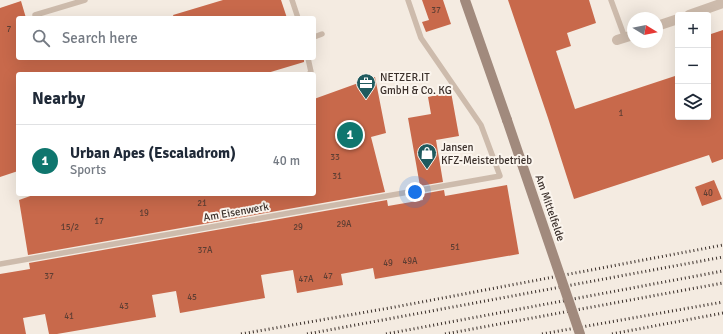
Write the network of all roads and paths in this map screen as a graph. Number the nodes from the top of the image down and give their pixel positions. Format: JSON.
{"nodes":[{"id":1,"x":85,"y":0,"type":"edge"},
{"id":2,"x":292,"y":0,"type":"edge"},
{"id":3,"x":408,"y":0,"type":"edge"},
{"id":4,"x":465,"y":0,"type":"edge"},
{"id":5,"x":611,"y":0,"type":"edge"},
{"id":6,"x":723,"y":3,"type":"edge"},
{"id":7,"x":698,"y":12,"type":"edge"},
{"id":8,"x":35,"y":15,"type":"dead end"},
{"id":9,"x":297,"y":16,"type":"edge"},
{"id":10,"x":675,"y":20,"type":"edge"},
{"id":11,"x":663,"y":24,"type":"edge"},
{"id":12,"x":322,"y":34,"type":"dead end"},
{"id":13,"x":316,"y":36,"type":"edge"},
{"id":14,"x":625,"y":38,"type":"edge"},
{"id":15,"x":308,"y":60,"type":"edge"},
{"id":16,"x":311,"y":72,"type":"edge"},
{"id":17,"x":0,"y":264,"type":"edge"},
{"id":18,"x":580,"y":334,"type":"edge"}],
"edges":[{"from":1,"to":8,"type":"lane"},
{"from":2,"to":9,"type":"lane"},
{"from":3,"to":17,"type":"lane","name":"Am Eisenwerk"},
{"from":4,"to":18,"type":"street","name":"Am Mittelfelde","bridge":true},
{"from":5,"to":14,"type":"lane"},
{"from":6,"to":7,"type":"street"},
{"from":10,"to":11,"type":"street"},
{"from":12,"to":13,"type":"lane"},
{"from":15,"to":16,"type":"lane"}]}
